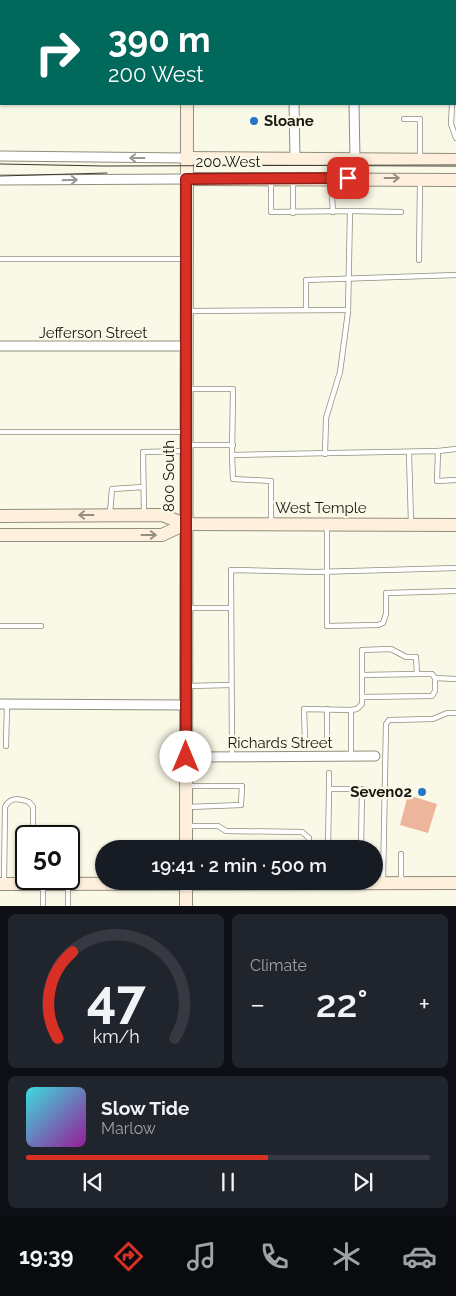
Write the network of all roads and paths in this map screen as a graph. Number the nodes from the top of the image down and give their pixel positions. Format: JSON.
{"nodes":[{"id":1,"x":187,"y":105,"type":"edge"},
{"id":2,"x":294,"y":105,"type":"edge"},
{"id":3,"x":354,"y":105,"type":"edge"},
{"id":4,"x":452,"y":105,"type":"edge"},
{"id":5,"x":404,"y":119,"type":"dead end"},
{"id":6,"x":456,"y":138,"type":"edge"},
{"id":7,"x":0,"y":156,"type":"edge"},
{"id":8,"x":186,"y":158,"type":"junction"},
{"id":9,"x":294,"y":160,"type":"junction"},
{"id":10,"x":355,"y":160,"type":"junction"},
{"id":11,"x":420,"y":160,"type":"junction"},
{"id":12,"x":456,"y":160,"type":"edge"},
{"id":13,"x":293,"y":178,"type":"junction"},
{"id":14,"x":330,"y":178,"type":"junction"},
{"id":15,"x":420,"y":178,"type":"junction"},
{"id":16,"x":186,"y":179,"type":"junction"},
{"id":17,"x":270,"y":179,"type":"junction"},
{"id":18,"x":0,"y":180,"type":"edge"},
{"id":19,"x":456,"y":180,"type":"edge"},
{"id":20,"x":350,"y":211,"type":"junction"},
{"id":21,"x":333,"y":212,"type":"junction"},
{"id":22,"x":401,"y":212,"type":"dead end"},
{"id":23,"x":293,"y":213,"type":"junction"},
{"id":24,"x":0,"y":259,"type":"edge"},
{"id":25,"x":186,"y":259,"type":"junction"},
{"id":26,"x":419,"y":260,"type":"dead end"},
{"id":27,"x":456,"y":275,"type":"edge"},
{"id":28,"x":348,"y":280,"type":"junction"},
{"id":29,"x":306,"y":310,"type":"junction"},
{"id":30,"x":348,"y":310,"type":"junction"},
{"id":31,"x":186,"y":311,"type":"junction"},
{"id":32,"x":0,"y":346,"type":"edge"},
{"id":33,"x":186,"y":346,"type":"junction"},
{"id":34,"x":186,"y":389,"type":"junction"},
{"id":35,"x":0,"y":432,"type":"edge"},
{"id":36,"x":185,"y":442,"type":"junction"},
{"id":37,"x":232,"y":445,"type":"junction"},
{"id":38,"x":456,"y":449,"type":"edge"},
{"id":39,"x":438,"y":451,"type":"junction"},
{"id":40,"x":409,"y":453,"type":"junction"},
{"id":41,"x":325,"y":454,"type":"junction"},
{"id":42,"x":232,"y":455,"type":"junction"},
{"id":43,"x":456,"y":480,"type":"edge"},
{"id":44,"x":143,"y":487,"type":"junction"},
{"id":45,"x":110,"y":515,"type":"junction"},
{"id":46,"x":144,"y":515,"type":"junction"},
{"id":47,"x":0,"y":516,"type":"edge"},
{"id":48,"x":185,"y":524,"type":"junction"},
{"id":49,"x":271,"y":524,"type":"junction"},
{"id":50,"x":327,"y":524,"type":"junction"},
{"id":51,"x":411,"y":525,"type":"junction"},
{"id":52,"x":456,"y":525,"type":"edge"},
{"id":53,"x":0,"y":535,"type":"edge"},
{"id":54,"x":456,"y":568,"type":"edge"},
{"id":55,"x":327,"y":572,"type":"junction"},
{"id":56,"x":456,"y":591,"type":"edge"},
{"id":57,"x":185,"y":608,"type":"junction"},
{"id":58,"x":231,"y":608,"type":"junction"},
{"id":59,"x":0,"y":626,"type":"edge"},
{"id":60,"x":41,"y":626,"type":"dead end"},
{"id":61,"x":417,"y":674,"type":"junction"},
{"id":62,"x":362,"y":675,"type":"junction"},
{"id":63,"x":435,"y":678,"type":"junction"},
{"id":64,"x":456,"y":679,"type":"edge"},
{"id":65,"x":231,"y":685,"type":"junction"},
{"id":66,"x":185,"y":686,"type":"junction"},
{"id":67,"x":362,"y":697,"type":"junction"},
{"id":68,"x":3,"y":704,"type":"edge"},
{"id":69,"x":185,"y":705,"type":"junction"},
{"id":70,"x":327,"y":709,"type":"junction"},
{"id":71,"x":351,"y":710,"type":"junction"},
{"id":72,"x":456,"y":713,"type":"edge"},
{"id":73,"x":304,"y":740,"type":"dead end"},
{"id":74,"x":327,"y":741,"type":"dead end"},
{"id":75,"x":6,"y":746,"type":"dead end"},
{"id":76,"x":232,"y":756,"type":"junction"},
{"id":77,"x":351,"y":756,"type":"junction"},
{"id":78,"x":375,"y":756,"type":"dead end"},
{"id":79,"x":186,"y":757,"type":"junction"},
{"id":80,"x":329,"y":773,"type":"dead end"},
{"id":81,"x":186,"y":786,"type":"junction"},
{"id":82,"x":329,"y":789,"type":"junction"},
{"id":83,"x":186,"y":807,"type":"junction"},
{"id":84,"x":33,"y":825,"type":"edge"},
{"id":85,"x":186,"y":826,"type":"junction"},
{"id":86,"x":186,"y":840,"type":"edge"},
{"id":87,"x":309,"y":840,"type":"edge"},
{"id":88,"x":328,"y":840,"type":"edge"},
{"id":89,"x":361,"y":840,"type":"edge"},
{"id":90,"x":401,"y":854,"type":"dead end"},
{"id":91,"x":15,"y":883,"type":"edge"},
{"id":92,"x":456,"y":883,"type":"edge"},
{"id":93,"x":2,"y":884,"type":"edge"},
{"id":94,"x":80,"y":884,"type":"edge"},
{"id":95,"x":95,"y":884,"type":"edge"},
{"id":96,"x":383,"y":884,"type":"joint"},
{"id":97,"x":401,"y":884,"type":"junction"},
{"id":98,"x":38,"y":890,"type":"edge"},
{"id":99,"x":68,"y":890,"type":"edge"},
{"id":100,"x":186,"y":890,"type":"edge"},
{"id":101,"x":43,"y":906,"type":"edge"},
{"id":102,"x":68,"y":906,"type":"edge"},
{"id":103,"x":186,"y":906,"type":"edge"}],
"edges":[{"from":1,"to":8,"type":"street","name":"800 South"},
{"from":2,"to":9,"type":"street"},
{"from":3,"to":10,"type":"street"},
{"from":4,"to":6,"type":"lane"},
{"from":5,"to":11,"type":"lane"},
{"from":8,"to":7,"type":"street","name":"200 West","one_way":true},
{"from":8,"to":9,"type":"street","name":"200 West"},
{"from":8,"to":16,"type":"street","name":"800 South"},
{"from":9,"to":10,"type":"street","name":"200 West"},
{"from":10,"to":11,"type":"street","name":"200 West"},
{"from":11,"to":12,"type":"street","name":"200 West"},
{"from":13,"to":14,"type":"street","name":"200 West"},
{"from":13,"to":17,"type":"street","name":"200 West"},
{"from":13,"to":23,"type":"lane"},
{"from":14,"to":15,"type":"street","name":"200 West","one_way":true},
{"from":14,"to":21,"type":"lane"},
{"from":15,"to":19,"type":"street","name":"200 West"},
{"from":15,"to":26,"type":"lane"},
{"from":16,"to":17,"type":"street","name":"200 West"},
{"from":18,"to":16,"type":"street","name":"200 West","one_way":true},
{"from":16,"to":25,"type":"street","name":"800 South"},
{"from":17,"to":23,"type":"lane"},
{"from":20,"to":21,"type":"lane"},
{"from":20,"to":22,"type":"lane"},
{"from":20,"to":28,"type":"lane"},
{"from":21,"to":23,"type":"lane"},
{"from":24,"to":25,"type":"lane"},
{"from":25,"to":31,"type":"street","name":"800 South"},
{"from":27,"to":28,"type":"lane"},
{"from":28,"to":29,"type":"lane"},
{"from":28,"to":30,"type":"lane"},
{"from":29,"to":30,"type":"lane"},
{"from":29,"to":31,"type":"lane"},
{"from":30,"to":41,"type":"lane"},
{"from":31,"to":33,"type":"street","name":"800 South"},
{"from":32,"to":33,"type":"street","name":"Jefferson Street"},
{"from":33,"to":34,"type":"street","name":"800 South"},
{"from":34,"to":36,"type":"street","name":"800 South"},
{"from":34,"to":37,"type":"lane"},
{"from":35,"to":36,"type":"lane"},
{"from":36,"to":37,"type":"lane"},
{"from":36,"to":44,"type":"lane"},
{"from":36,"to":48,"type":"street","name":"800 South"},
{"from":37,"to":42,"type":"lane"},
{"from":38,"to":39,"type":"lane"},
{"from":39,"to":40,"type":"lane"},
{"from":39,"to":43,"type":"lane"},
{"from":40,"to":41,"type":"lane"},
{"from":40,"to":51,"type":"lane"},
{"from":41,"to":42,"type":"lane"},
{"from":42,"to":49,"type":"lane"},
{"from":44,"to":45,"type":"lane"},
{"from":44,"to":46,"type":"lane"},
{"from":45,"to":46,"type":"street","name":"West Temple"},
{"from":45,"to":47,"type":"street","name":"West Temple","one_way":true},
{"from":46,"to":48,"type":"street","name":"West Temple"},
{"from":48,"to":49,"type":"street","name":"West Temple"},
{"from":53,"to":48,"type":"street","name":"West Temple","one_way":true},
{"from":48,"to":57,"type":"street","name":"800 South"},
{"from":49,"to":50,"type":"street","name":"West Temple"},
{"from":50,"to":51,"type":"street","name":"West Temple"},
{"from":50,"to":55,"type":"lane"},
{"from":51,"to":52,"type":"street","name":"West Temple"},
{"from":54,"to":55,"type":"lane"},
{"from":55,"to":56,"type":"lane"},
{"from":55,"to":58,"type":"lane"},
{"from":57,"to":58,"type":"lane"},
{"from":57,"to":66,"type":"street","name":"800 South"},
{"from":58,"to":65,"type":"lane"},
{"from":59,"to":60,"type":"lane"},
{"from":61,"to":62,"type":"lane"},
{"from":61,"to":62,"type":"lane"},
{"from":61,"to":63,"type":"lane"},
{"from":62,"to":67,"type":"lane"},
{"from":63,"to":64,"type":"lane"},
{"from":63,"to":67,"type":"lane"},
{"from":65,"to":66,"type":"lane"},
{"from":65,"to":76,"type":"lane"},
{"from":66,"to":69,"type":"street","name":"800 South"},
{"from":67,"to":71,"type":"lane"},
{"from":68,"to":69,"type":"street"},
{"from":68,"to":75,"type":"lane"},
{"from":69,"to":79,"type":"street","name":"800 South"},
{"from":70,"to":71,"type":"lane"},
{"from":70,"to":73,"type":"lane"},
{"from":70,"to":74,"type":"lane"},
{"from":71,"to":77,"type":"lane"},
{"from":72,"to":96,"type":"lane"},
{"from":76,"to":77,"type":"street","name":"Richards Street"},
{"from":76,"to":79,"type":"street","name":"Richards Street"},
{"from":77,"to":78,"type":"street","name":"Richards Street"},
{"from":79,"to":81,"type":"street","name":"800 South"},
{"from":80,"to":82,"type":"lane"},
{"from":81,"to":83,"type":"street","name":"800 South"},
{"from":81,"to":83,"type":"lane"},
{"from":82,"to":88,"type":"lane"},
{"from":82,"to":89,"type":"lane"},
{"from":83,"to":85,"type":"street","name":"800 South"},
{"from":84,"to":93,"type":"lane"},
{"from":85,"to":86,"type":"street","name":"800 South"},
{"from":85,"to":87,"type":"lane"},
{"from":90,"to":97,"type":"lane"},
{"from":91,"to":93,"type":"street"},
{"from":92,"to":97,"type":"street"},
{"from":94,"to":95,"type":"street"},
{"from":96,"to":97,"type":"street"},
{"from":98,"to":101,"type":"lane"},
{"from":99,"to":102,"type":"lane"},
{"from":100,"to":103,"type":"street"}]}
